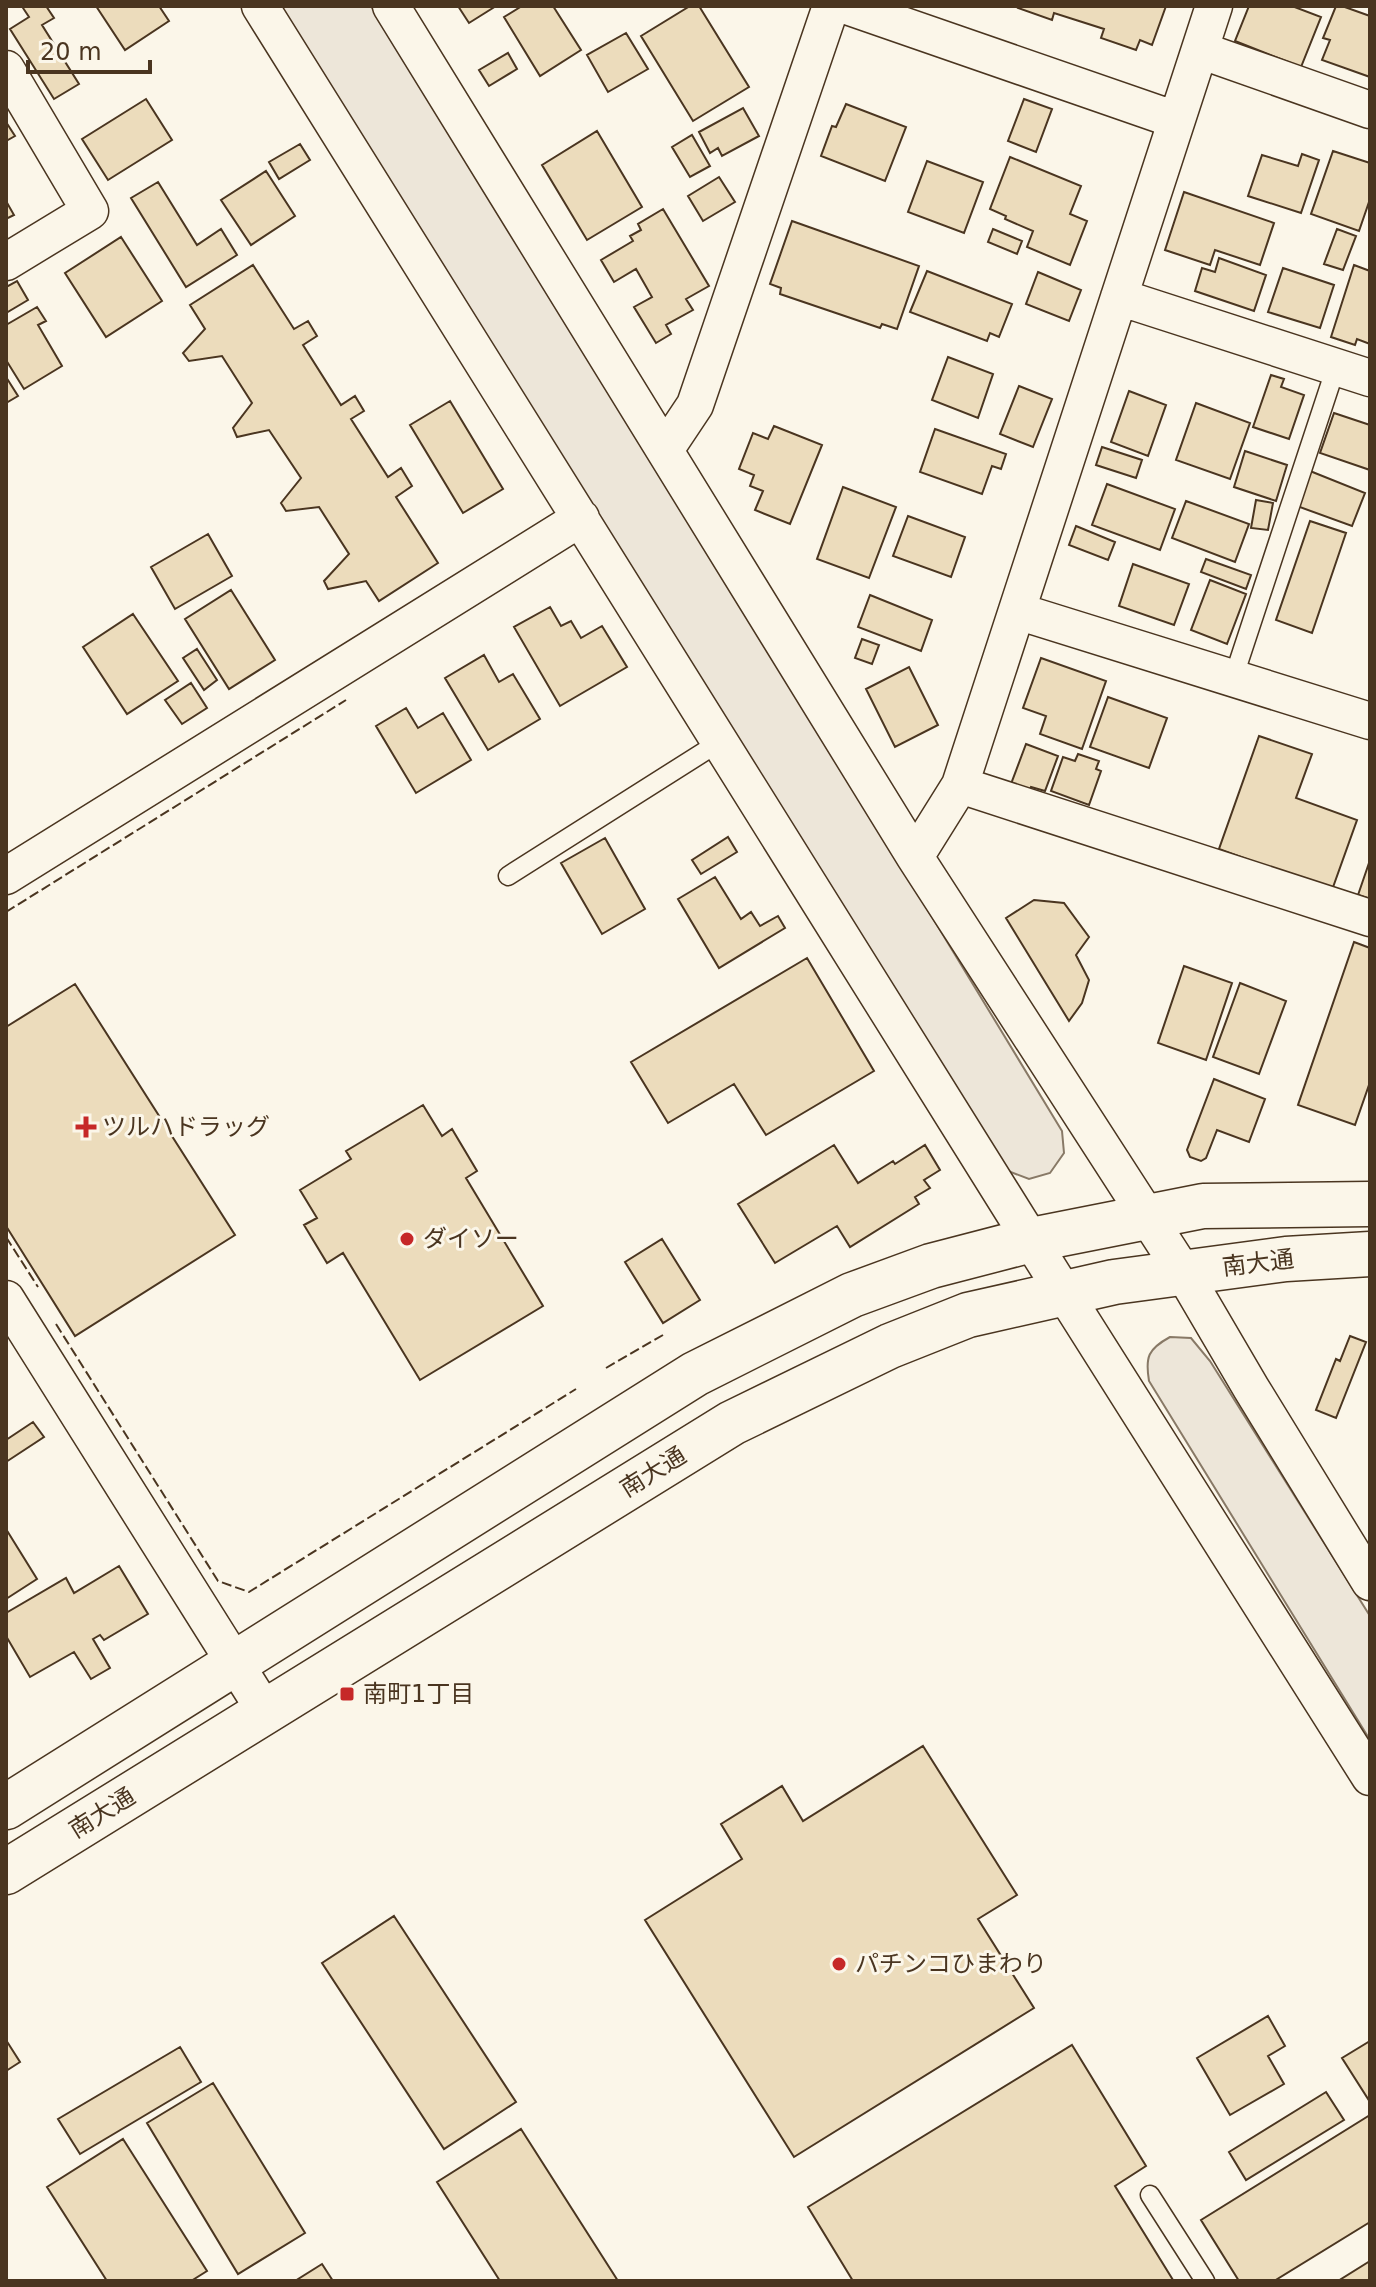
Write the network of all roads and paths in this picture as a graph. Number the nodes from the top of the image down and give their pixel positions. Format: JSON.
{"nodes":[{"id":1,"x":260,"y":6,"type":"edge"},
{"id":2,"x":391,"y":6,"type":"edge"},
{"id":3,"x":831,"y":6,"type":"edge"},
{"id":4,"x":847,"y":6,"type":"edge"},
{"id":5,"x":1214,"y":6,"type":"edge"},
{"id":6,"x":1200,"y":50,"type":"junction"},
{"id":7,"x":6,"y":69,"type":"edge"},
{"id":8,"x":1370,"y":110,"type":"edge"},
{"id":9,"x":1176,"y":120,"type":"junction"},
{"id":10,"x":6,"y":262,"type":"edge"},
{"id":11,"x":1119,"y":297,"type":"junction"},
{"id":12,"x":1336,"y":367,"type":"junction"},
{"id":13,"x":1370,"y":378,"type":"edge"},
{"id":14,"x":665,"y":450,"type":"junction"},
{"id":15,"x":581,"y":518,"type":"junction"},
{"id":16,"x":1017,"y":611,"type":"junction"},
{"id":17,"x":1233,"y":679,"type":"junction"},
{"id":18,"x":1370,"y":721,"type":"edge"},
{"id":19,"x":721,"y":741,"type":"junction"},
{"id":20,"x":960,"y":785,"type":"junction"},
{"id":21,"x":915,"y":857,"type":"junction"},
{"id":22,"x":6,"y":876,"type":"edge"},
{"id":23,"x":508,"y":876,"type":"dead end"},
{"id":24,"x":1370,"y":918,"type":"edge"},
{"id":25,"x":1370,"y":1204,"type":"edge"},
{"id":26,"x":1147,"y":1217,"type":"junction"},
{"id":27,"x":1031,"y":1240,"type":"junction"},
{"id":28,"x":1370,"y":1254,"type":"edge"},
{"id":29,"x":1183,"y":1272,"type":"junction"},
{"id":30,"x":1064,"y":1293,"type":"junction"},
{"id":31,"x":6,"y":1299,"type":"edge"},
{"id":32,"x":16,"y":1337,"type":"edge"},
{"id":33,"x":1370,"y":1582,"type":"edge"},
{"id":34,"x":235,"y":1664,"type":"junction"},
{"id":35,"x":265,"y":1711,"type":"junction"},
{"id":36,"x":1370,"y":1777,"type":"edge"},
{"id":37,"x":6,"y":1807,"type":"edge"},
{"id":38,"x":6,"y":1872,"type":"edge"},
{"id":39,"x":1150,"y":2195,"type":"dead end"},
{"id":40,"x":1205,"y":2281,"type":"edge"}],
"edges":[{"from":1,"to":15,"type":"street"},
{"from":2,"to":14,"type":"street"},
{"from":3,"to":14,"type":"street"},
{"from":4,"to":9,"type":"street"},
{"from":5,"to":6,"type":"street"},
{"from":6,"to":8,"type":"street"},
{"from":6,"to":9,"type":"street"},
{"from":7,"to":10,"type":"street"},
{"from":9,"to":11,"type":"street"},
{"from":11,"to":12,"type":"street"},
{"from":11,"to":16,"type":"street"},
{"from":12,"to":13,"type":"street"},
{"from":12,"to":17,"type":"lane"},
{"from":14,"to":21,"type":"street"},
{"from":15,"to":19,"type":"street"},
{"from":15,"to":22,"type":"street"},
{"from":16,"to":17,"type":"street"},
{"from":16,"to":20,"type":"street"},
{"from":17,"to":18,"type":"street"},
{"from":19,"to":23,"type":"lane"},
{"from":19,"to":27,"type":"street"},
{"from":20,"to":21,"type":"street"},
{"from":20,"to":24,"type":"street"},
{"from":21,"to":26,"type":"street"},
{"from":25,"to":26,"type":"street"},
{"from":26,"to":27,"type":"street"},
{"from":26,"to":29,"type":"street"},
{"from":27,"to":30,"type":"street"},
{"from":27,"to":34,"type":"street"},
{"from":28,"to":29,"type":"street","name":"南大通"},
{"from":29,"to":30,"type":"street","name":"南大通"},
{"from":29,"to":33,"type":"street"},
{"from":30,"to":35,"type":"street","name":"南大通"},
{"from":30,"to":36,"type":"street"},
{"from":31,"to":32,"type":"street"},
{"from":32,"to":34,"type":"street"},
{"from":34,"to":35,"type":"street"},
{"from":34,"to":37,"type":"street"},
{"from":35,"to":38,"type":"street","name":"南大通"},
{"from":39,"to":40,"type":"lane"}]}
